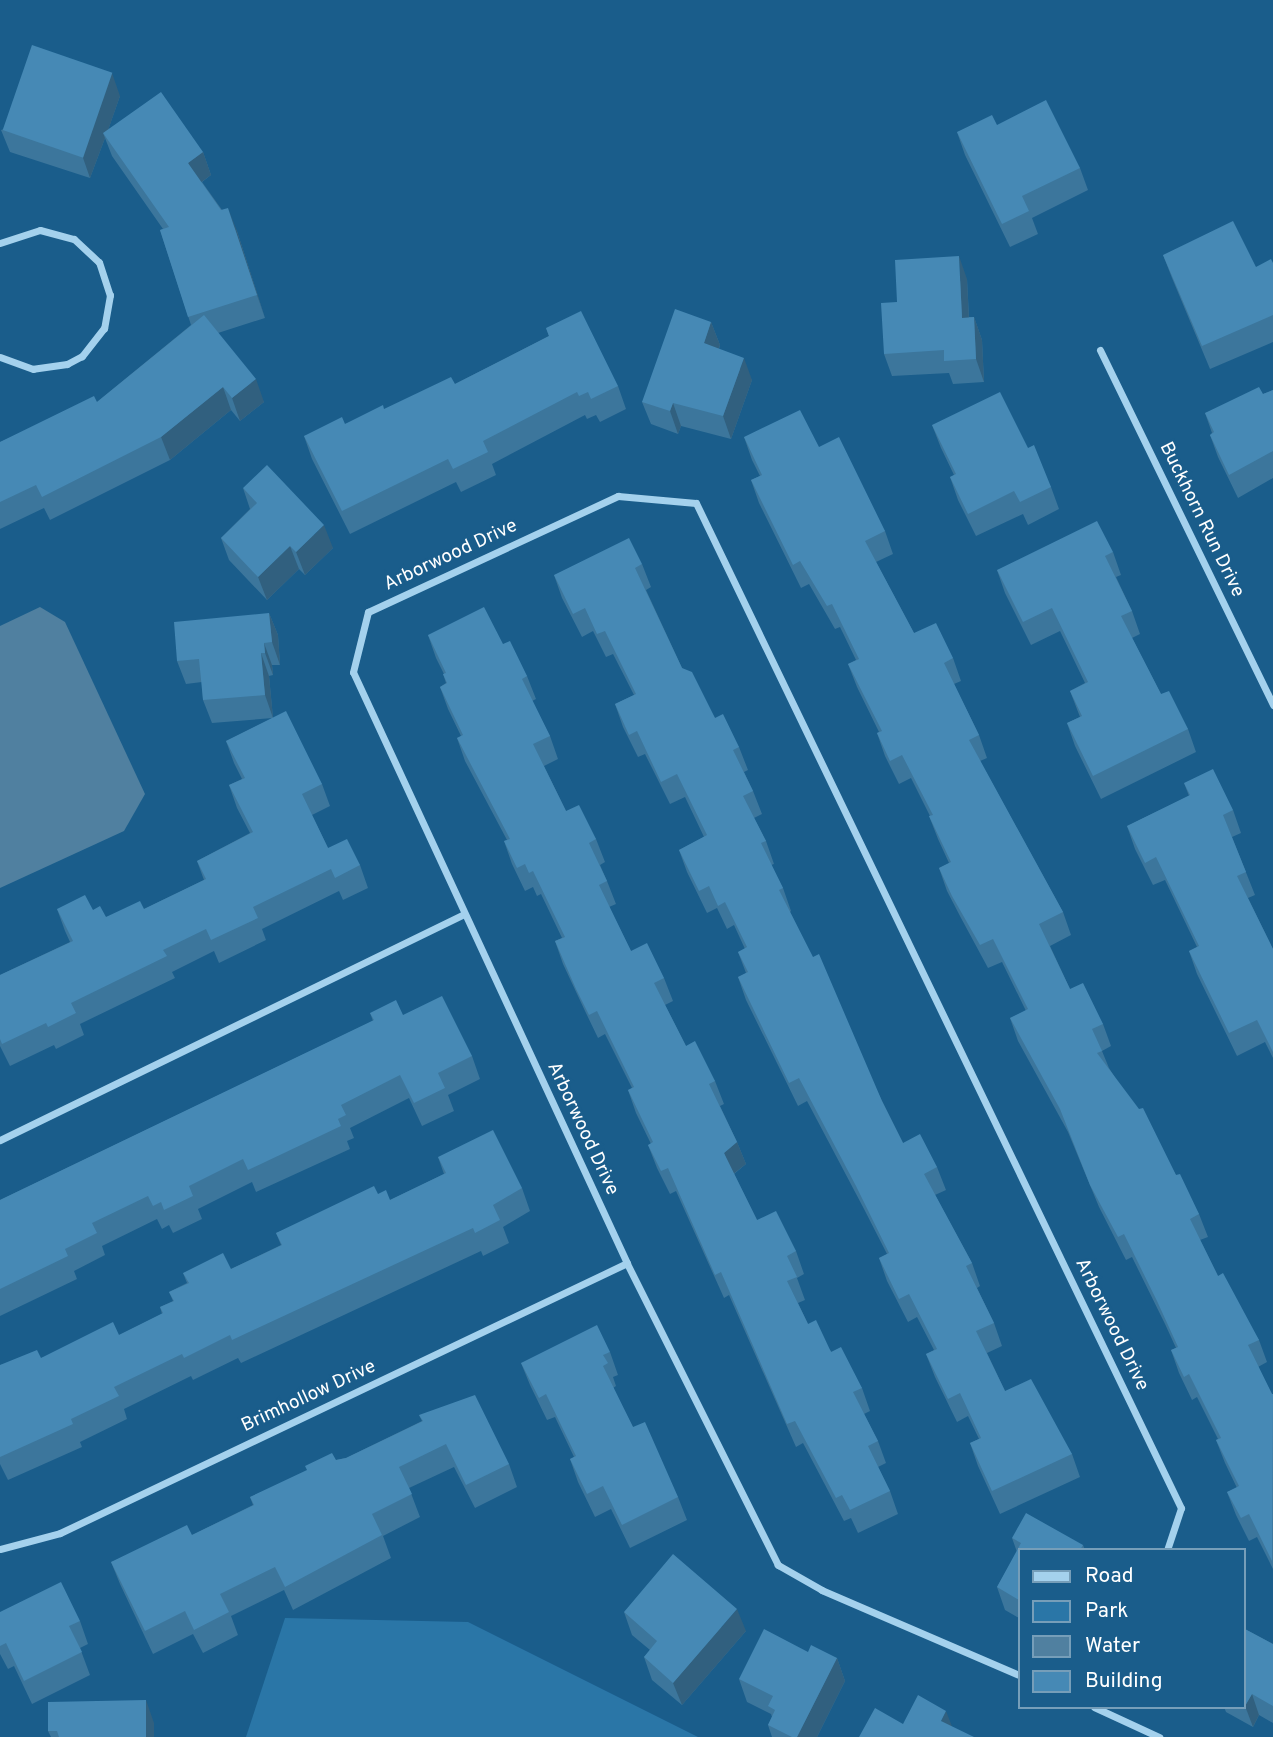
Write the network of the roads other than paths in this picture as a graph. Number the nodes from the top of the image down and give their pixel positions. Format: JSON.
{"nodes":[{"id":1,"x":0,"y":243,"type":"edge"},
{"id":2,"x":1100,"y":350,"type":"dead end"},
{"id":3,"x":0,"y":357,"type":"edge"},
{"id":4,"x":1273,"y":705,"type":"edge"},
{"id":5,"x":464,"y":914,"type":"junction"},
{"id":6,"x":0,"y":1140,"type":"edge"},
{"id":7,"x":627,"y":1263,"type":"junction"},
{"id":8,"x":1168,"y":1548,"type":"edge"},
{"id":9,"x":0,"y":1549,"type":"edge"},
{"id":10,"x":1018,"y":1675,"type":"edge"},
{"id":11,"x":1112,"y":1711,"type":"edge"},
{"id":12,"x":1159,"y":1737,"type":"edge"}],
"edges":[{"from":1,"to":3,"type":"street"},
{"from":2,"to":4,"type":"street","name":"Buckhorn Run Drive"},
{"from":5,"to":6,"type":"street"},
{"from":5,"to":7,"type":"street","name":"Arborwood Drive"},
{"from":5,"to":8,"type":"street","name":"Arborwood Drive"},
{"from":7,"to":9,"type":"street","name":"Brimhollow Drive"},
{"from":7,"to":10,"type":"street","name":"Arborwood Drive"},
{"from":11,"to":12,"type":"street"}]}
